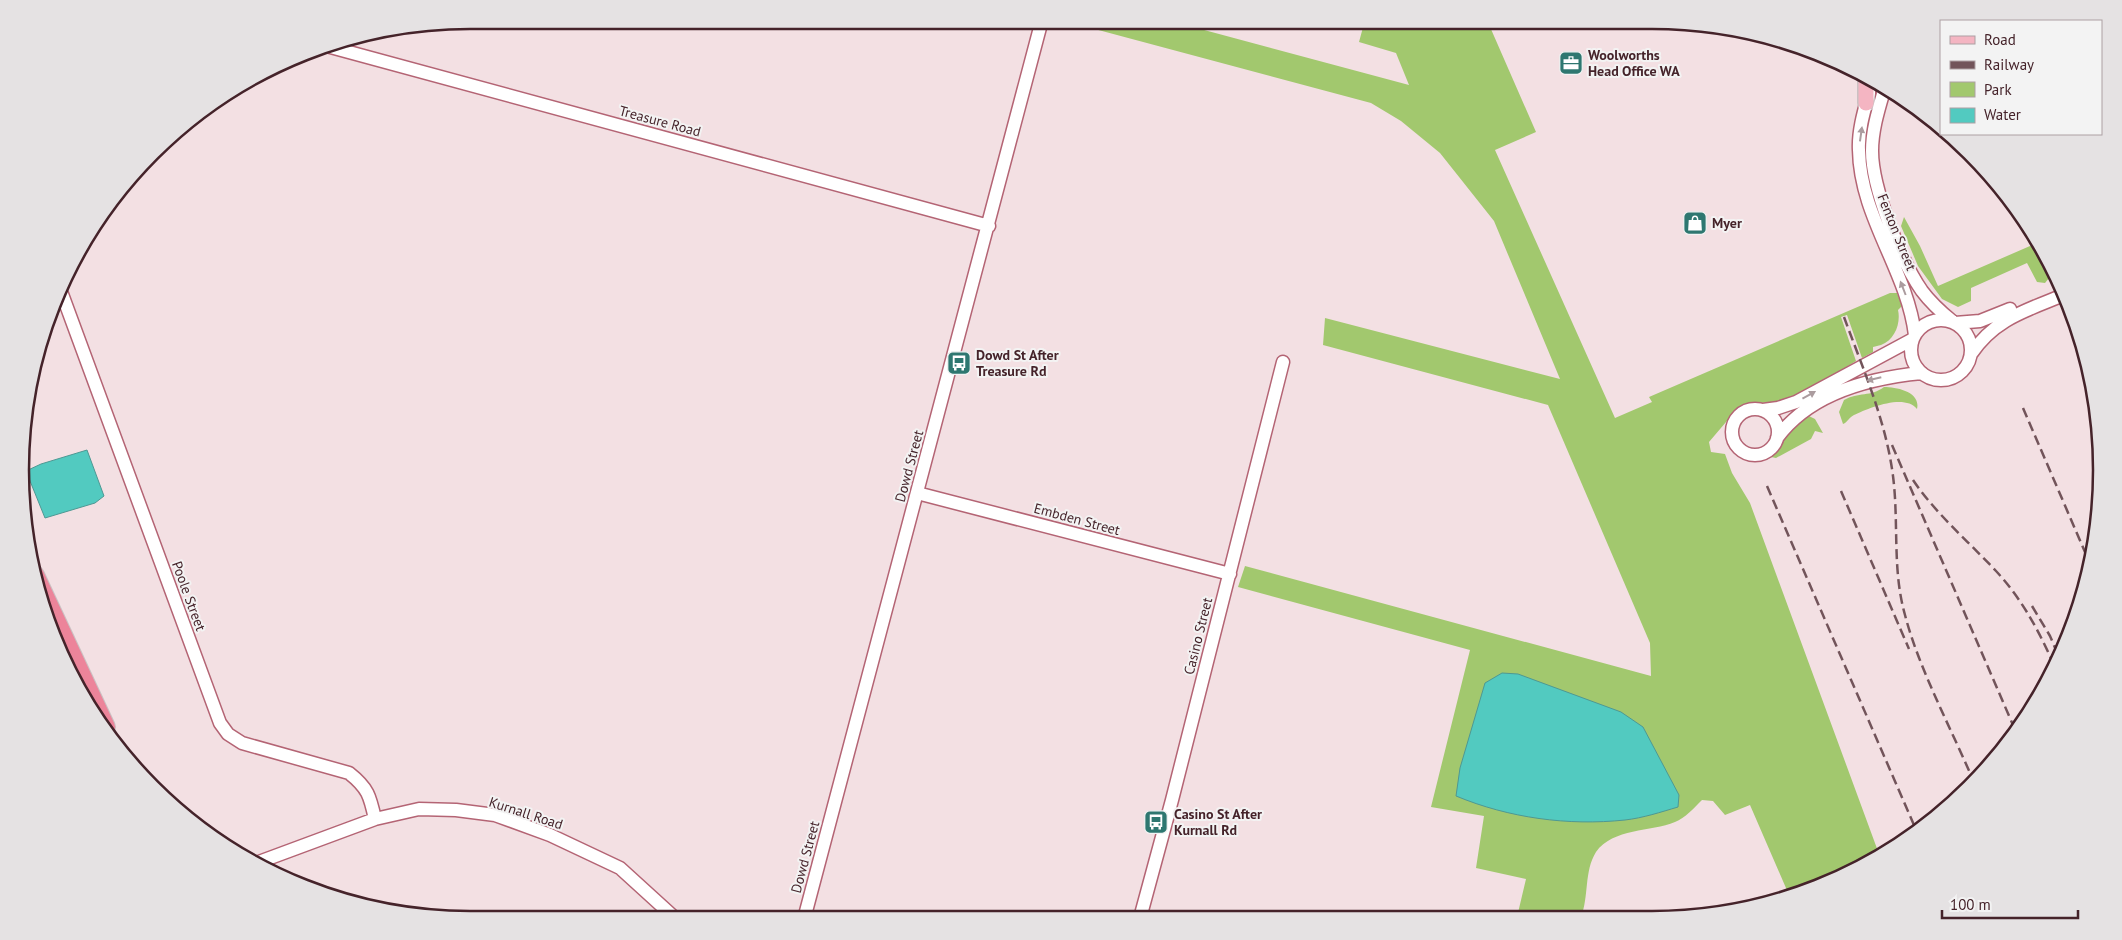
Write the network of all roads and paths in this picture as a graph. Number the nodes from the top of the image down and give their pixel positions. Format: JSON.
{"nodes":[{"id":1,"x":1040,"y":29,"type":"edge"},
{"id":2,"x":338,"y":49,"type":"edge"},
{"id":3,"x":1866,"y":84,"type":"edge"},
{"id":4,"x":1871,"y":87,"type":"edge"},
{"id":5,"x":1883,"y":94,"type":"edge"},
{"id":6,"x":1866,"y":103,"type":"junction"},
{"id":7,"x":988,"y":226,"type":"junction"},
{"id":8,"x":2055,"y":290,"type":"edge"},
{"id":9,"x":2058,"y":297,"type":"edge"},
{"id":10,"x":63,"y":298,"type":"edge"},
{"id":11,"x":1953,"y":322,"type":"junction"},
{"id":12,"x":1914,"y":337,"type":"junction"},
{"id":13,"x":1971,"y":354,"type":"junction"},
{"id":14,"x":1283,"y":362,"type":"dead end"},
{"id":15,"x":1922,"y":373,"type":"junction"},
{"id":16,"x":1763,"y":410,"type":"junction"},
{"id":17,"x":1777,"y":438,"type":"junction"},
{"id":18,"x":917,"y":493,"type":"junction"},
{"id":19,"x":1230,"y":574,"type":"junction"},
{"id":20,"x":52,"y":610,"type":"edge"},
{"id":21,"x":93,"y":698,"type":"edge"},
{"id":22,"x":375,"y":819,"type":"junction"},
{"id":23,"x":264,"y":860,"type":"edge"},
{"id":24,"x":667,"y":911,"type":"edge"},
{"id":25,"x":806,"y":911,"type":"edge"},
{"id":26,"x":1142,"y":911,"type":"edge"}],
"edges":[{"from":1,"to":7,"type":"street","name":"Dowd Street"},
{"from":2,"to":7,"type":"street","name":"Treasure Road"},
{"from":3,"to":6,"type":"main road"},
{"from":4,"to":6,"type":"street","name":"Fenton Street"},
{"from":5,"to":11,"type":"street","name":"Fenton Street"},
{"from":12,"to":6,"type":"street","name":"Fenton Street","one_way":true},
{"from":7,"to":18,"type":"street","name":"Dowd Street"},
{"from":8,"to":11,"type":"street"},
{"from":9,"to":13,"type":"street"},
{"from":10,"to":22,"type":"street","name":"Poole Street"},
{"from":11,"to":12,"type":"street"},
{"from":11,"to":13,"type":"street"},
{"from":12,"to":15,"type":"street"},
{"from":16,"to":12,"type":"street","one_way":true},
{"from":13,"to":15,"type":"street"},
{"from":14,"to":19,"type":"street","name":"Casino Street"},
{"from":15,"to":17,"type":"street","one_way":true},
{"from":16,"to":17,"type":"street"},
{"from":16,"to":17,"type":"street"},
{"from":18,"to":19,"type":"street","name":"Embden Street"},
{"from":18,"to":25,"type":"street","name":"Dowd Street"},
{"from":19,"to":26,"type":"street","name":"Casino Street"},
{"from":20,"to":21,"type":"highway"},
{"from":22,"to":23,"type":"street","name":"Kurnall Road"},
{"from":22,"to":24,"type":"street","name":"Kurnall Road"}]}
